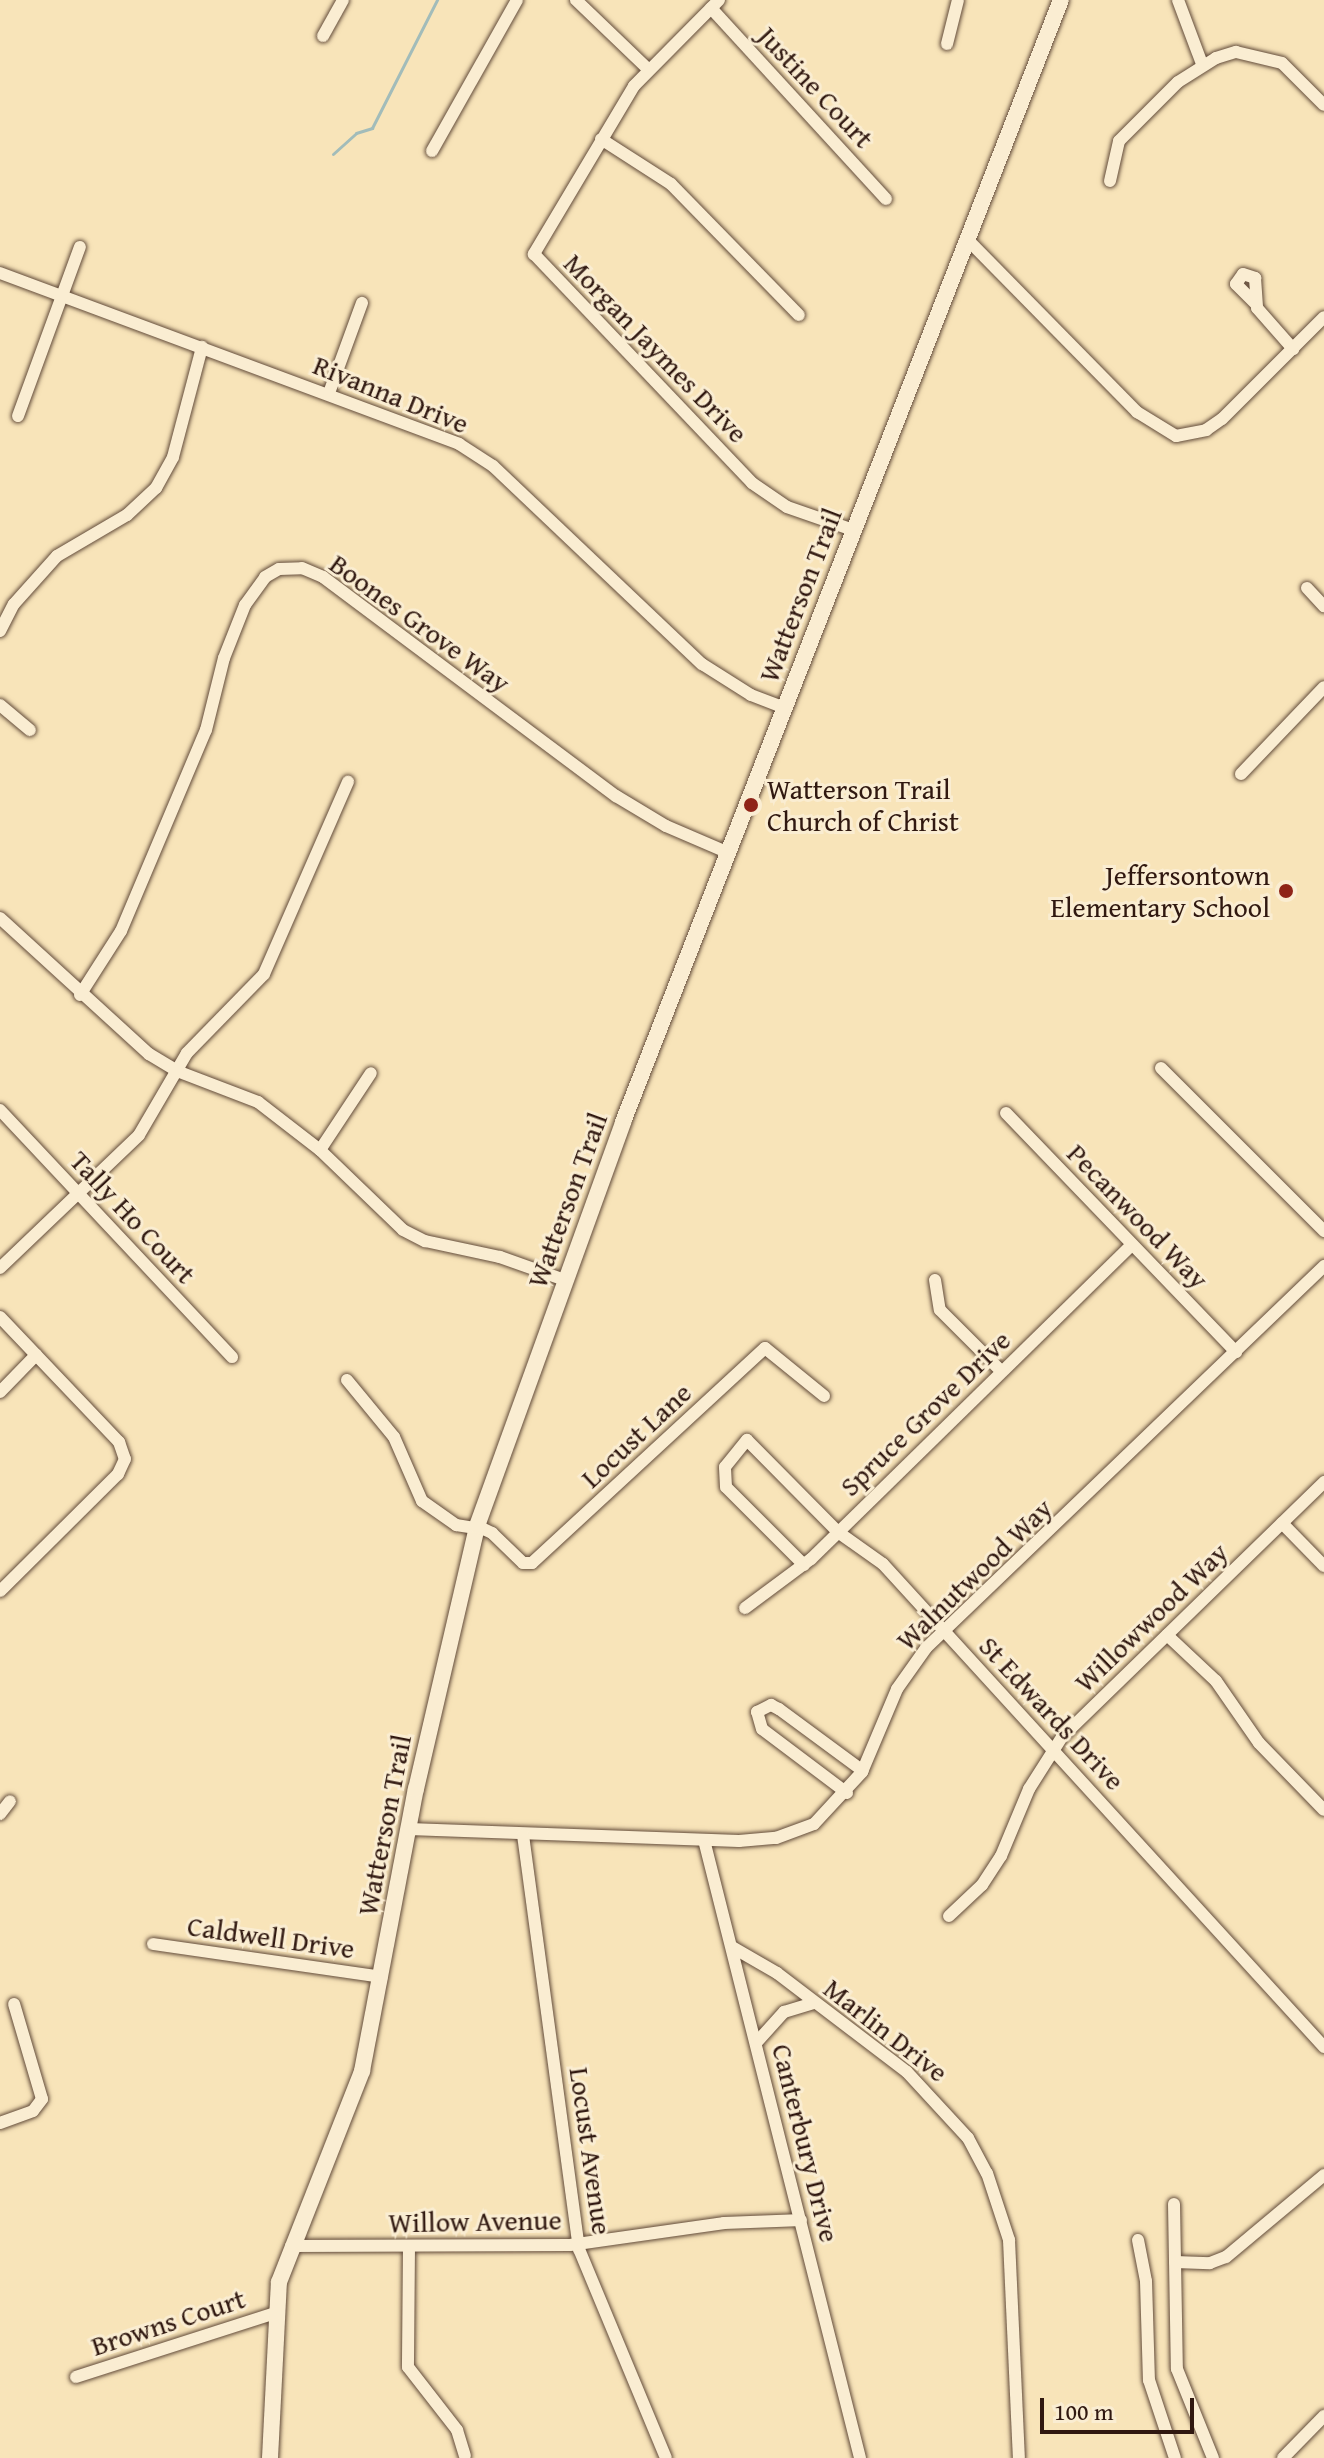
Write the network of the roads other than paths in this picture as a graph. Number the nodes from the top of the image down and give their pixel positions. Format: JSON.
{"nodes":[{"id":1,"x":343,"y":0,"type":"edge"},
{"id":2,"x":517,"y":0,"type":"edge"},
{"id":3,"x":576,"y":0,"type":"edge"},
{"id":4,"x":958,"y":0,"type":"edge"},
{"id":5,"x":1061,"y":0,"type":"edge"},
{"id":6,"x":1178,"y":0,"type":"edge"},
{"id":7,"x":715,"y":4,"type":"edge"},
{"id":8,"x":323,"y":36,"type":"dead end"},
{"id":9,"x":947,"y":44,"type":"dead end"},
{"id":10,"x":1202,"y":64,"type":"junction"},
{"id":11,"x":648,"y":69,"type":"junction"},
{"id":12,"x":1324,"y":105,"type":"edge"},
{"id":13,"x":601,"y":139,"type":"junction"},
{"id":14,"x":432,"y":151,"type":"dead end"},
{"id":15,"x":1110,"y":181,"type":"dead end"},
{"id":16,"x":886,"y":199,"type":"dead end"},
{"id":17,"x":967,"y":239,"type":"junction"},
{"id":18,"x":80,"y":247,"type":"dead end"},
{"id":19,"x":0,"y":273,"type":"edge"},
{"id":20,"x":62,"y":295,"type":"junction"},
{"id":21,"x":362,"y":303,"type":"dead end"},
{"id":22,"x":1255,"y":303,"type":"dead end"},
{"id":23,"x":799,"y":315,"type":"dead end"},
{"id":24,"x":1324,"y":317,"type":"edge"},
{"id":25,"x":202,"y":347,"type":"junction"},
{"id":26,"x":1293,"y":349,"type":"junction"},
{"id":27,"x":329,"y":393,"type":"junction"},
{"id":28,"x":18,"y":416,"type":"dead end"},
{"id":29,"x":853,"y":530,"type":"junction"},
{"id":30,"x":1307,"y":588,"type":"dead end"},
{"id":31,"x":0,"y":602,"type":"edge"},
{"id":32,"x":1324,"y":606,"type":"edge"},
{"id":33,"x":11,"y":610,"type":"junction"},
{"id":34,"x":0,"y":631,"type":"edge"},
{"id":35,"x":1324,"y":687,"type":"edge"},
{"id":36,"x":0,"y":705,"type":"edge"},
{"id":37,"x":785,"y":708,"type":"junction"},
{"id":38,"x":30,"y":730,"type":"dead end"},
{"id":39,"x":1241,"y":774,"type":"dead end"},
{"id":40,"x":348,"y":782,"type":"dead end"},
{"id":41,"x":729,"y":853,"type":"junction"},
{"id":42,"x":0,"y":918,"type":"edge"},
{"id":43,"x":80,"y":995,"type":"junction"},
{"id":44,"x":1161,"y":1068,"type":"dead end"},
{"id":45,"x":177,"y":1071,"type":"junction"},
{"id":46,"x":371,"y":1073,"type":"dead end"},
{"id":47,"x":0,"y":1110,"type":"edge"},
{"id":48,"x":1006,"y":1113,"type":"dead end"},
{"id":49,"x":320,"y":1150,"type":"junction"},
{"id":50,"x":79,"y":1193,"type":"junction"},
{"id":51,"x":1324,"y":1231,"type":"edge"},
{"id":52,"x":1132,"y":1245,"type":"junction"},
{"id":53,"x":1324,"y":1266,"type":"edge"},
{"id":54,"x":0,"y":1268,"type":"edge"},
{"id":55,"x":565,"y":1280,"type":"junction"},
{"id":56,"x":935,"y":1280,"type":"dead end"},
{"id":57,"x":0,"y":1317,"type":"edge"},
{"id":58,"x":1236,"y":1352,"type":"junction"},
{"id":59,"x":36,"y":1355,"type":"junction"},
{"id":60,"x":232,"y":1357,"type":"dead end"},
{"id":61,"x":1001,"y":1371,"type":"junction"},
{"id":62,"x":347,"y":1380,"type":"dead end"},
{"id":63,"x":0,"y":1392,"type":"edge"},
{"id":64,"x":824,"y":1396,"type":"dead end"},
{"id":65,"x":1324,"y":1482,"type":"edge"},
{"id":66,"x":1282,"y":1523,"type":"junction"},
{"id":67,"x":477,"y":1527,"type":"junction"},
{"id":68,"x":838,"y":1532,"type":"junction"},
{"id":69,"x":804,"y":1565,"type":"junction"},
{"id":70,"x":1324,"y":1566,"type":"edge"},
{"id":71,"x":0,"y":1591,"type":"edge"},
{"id":72,"x":745,"y":1608,"type":"dead end"},
{"id":73,"x":944,"y":1633,"type":"junction"},
{"id":74,"x":1167,"y":1635,"type":"junction"},
{"id":75,"x":1054,"y":1749,"type":"junction"},
{"id":76,"x":863,"y":1771,"type":"junction"},
{"id":77,"x":847,"y":1793,"type":"junction"},
{"id":78,"x":10,"y":1801,"type":"dead end"},
{"id":79,"x":1324,"y":1810,"type":"edge"},
{"id":80,"x":0,"y":1814,"type":"edge"},
{"id":81,"x":409,"y":1829,"type":"junction"},
{"id":82,"x":523,"y":1835,"type":"junction"},
{"id":83,"x":704,"y":1840,"type":"junction"},
{"id":84,"x":949,"y":1916,"type":"dead end"},
{"id":85,"x":153,"y":1944,"type":"dead end"},
{"id":86,"x":732,"y":1947,"type":"junction"},
{"id":87,"x":382,"y":1977,"type":"junction"},
{"id":88,"x":814,"y":2003,"type":"junction"},
{"id":89,"x":14,"y":2004,"type":"dead end"},
{"id":90,"x":756,"y":2043,"type":"junction"},
{"id":91,"x":1324,"y":2047,"type":"edge"},
{"id":92,"x":0,"y":2123,"type":"edge"},
{"id":93,"x":1324,"y":2175,"type":"edge"},
{"id":94,"x":1174,"y":2204,"type":"dead end"},
{"id":95,"x":801,"y":2220,"type":"junction"},
{"id":96,"x":1138,"y":2240,"type":"dead end"},
{"id":97,"x":578,"y":2244,"type":"junction"},
{"id":98,"x":291,"y":2246,"type":"junction"},
{"id":99,"x":409,"y":2246,"type":"junction"},
{"id":100,"x":1175,"y":2262,"type":"junction"},
{"id":101,"x":275,"y":2313,"type":"junction"},
{"id":102,"x":76,"y":2377,"type":"dead end"},
{"id":103,"x":1324,"y":2416,"type":"edge"},
{"id":104,"x":465,"y":2456,"type":"edge"},
{"id":105,"x":270,"y":2458,"type":"edge"},
{"id":106,"x":666,"y":2458,"type":"edge"},
{"id":107,"x":860,"y":2458,"type":"edge"},
{"id":108,"x":1019,"y":2458,"type":"edge"},
{"id":109,"x":1175,"y":2458,"type":"edge"},
{"id":110,"x":1213,"y":2458,"type":"edge"},
{"id":111,"x":1283,"y":2458,"type":"edge"}],
"edges":[{"from":1,"to":8,"type":"street"},
{"from":2,"to":14,"type":"street"},
{"from":3,"to":11,"type":"street"},
{"from":4,"to":9,"type":"street"},
{"from":5,"to":17,"type":"main road","name":"Watterson Trail"},
{"from":6,"to":10,"type":"street"},
{"from":7,"to":11,"type":"street","name":"Morgan Jaymes Drive"},
{"from":7,"to":16,"type":"street","name":"Justine Court"},
{"from":10,"to":12,"type":"street"},
{"from":10,"to":15,"type":"street"},
{"from":11,"to":13,"type":"street","name":"Morgan Jaymes Drive"},
{"from":13,"to":23,"type":"street"},
{"from":13,"to":29,"type":"street","name":"Morgan Jaymes Drive"},
{"from":17,"to":26,"type":"street"},
{"from":17,"to":29,"type":"main road","name":"Watterson Trail"},
{"from":18,"to":20,"type":"street"},
{"from":19,"to":20,"type":"street","name":"Rivanna Drive"},
{"from":20,"to":25,"type":"street","name":"Rivanna Drive"},
{"from":20,"to":28,"type":"street"},
{"from":21,"to":27,"type":"street"},
{"from":22,"to":26,"type":"street"},
{"from":24,"to":26,"type":"street"},
{"from":25,"to":27,"type":"street","name":"Rivanna Drive"},
{"from":25,"to":33,"type":"street"},
{"from":27,"to":37,"type":"street","name":"Rivanna Drive"},
{"from":29,"to":37,"type":"main road","name":"Watterson Trail"},
{"from":30,"to":32,"type":"street"},
{"from":31,"to":33,"type":"street"},
{"from":33,"to":34,"type":"street"},
{"from":35,"to":39,"type":"street"},
{"from":36,"to":38,"type":"street"},
{"from":37,"to":41,"type":"main road","name":"Watterson Trail"},
{"from":40,"to":45,"type":"street"},
{"from":41,"to":43,"type":"street","name":"Boones Grove Way"},
{"from":41,"to":55,"type":"main road","name":"Watterson Trail"},
{"from":42,"to":43,"type":"street"},
{"from":43,"to":45,"type":"street"},
{"from":44,"to":51,"type":"street"},
{"from":45,"to":49,"type":"street"},
{"from":45,"to":50,"type":"street"},
{"from":46,"to":49,"type":"street"},
{"from":47,"to":50,"type":"street","name":"Tally Ho Court"},
{"from":48,"to":52,"type":"street","name":"Pecanwood Way"},
{"from":49,"to":55,"type":"street"},
{"from":50,"to":54,"type":"street"},
{"from":50,"to":60,"type":"street","name":"Tally Ho Court"},
{"from":52,"to":58,"type":"street","name":"Pecanwood Way"},
{"from":52,"to":61,"type":"street","name":"Spruce Grove Drive"},
{"from":53,"to":58,"type":"street","name":"Walnutwood Way"},
{"from":55,"to":67,"type":"main road","name":"Watterson Trail"},
{"from":56,"to":61,"type":"street"},
{"from":57,"to":59,"type":"street"},
{"from":58,"to":73,"type":"street","name":"Walnutwood Way"},
{"from":59,"to":63,"type":"street"},
{"from":59,"to":71,"type":"street"},
{"from":61,"to":68,"type":"street","name":"Spruce Grove Drive"},
{"from":62,"to":67,"type":"street"},
{"from":64,"to":67,"type":"street","name":"Locust Lane"},
{"from":65,"to":66,"type":"street","name":"Willowwood Way"},
{"from":66,"to":70,"type":"street"},
{"from":66,"to":74,"type":"street","name":"Willowwood Way"},
{"from":67,"to":81,"type":"main road","name":"Watterson Trail"},
{"from":68,"to":69,"type":"street","name":"Spruce Grove Drive"},
{"from":68,"to":69,"type":"street","name":"St Edwards Drive"},
{"from":68,"to":73,"type":"street","name":"St Edwards Drive"},
{"from":69,"to":72,"type":"street","name":"Spruce Grove Drive"},
{"from":73,"to":75,"type":"street","name":"St Edwards Drive"},
{"from":73,"to":76,"type":"street","name":"Walnutwood Way"},
{"from":74,"to":75,"type":"street","name":"Willowwood Way"},
{"from":74,"to":79,"type":"street"},
{"from":75,"to":84,"type":"street","name":"Willowwood Way"},
{"from":75,"to":91,"type":"street","name":"St Edwards Drive"},
{"from":76,"to":77,"type":"street","name":"Walnutwood Way"},
{"from":76,"to":77,"type":"street"},
{"from":77,"to":83,"type":"street","name":"Walnutwood Way"},
{"from":78,"to":80,"type":"street"},
{"from":81,"to":82,"type":"street","name":"Walnutwood Way"},
{"from":81,"to":87,"type":"main road","name":"Watterson Trail"},
{"from":82,"to":83,"type":"street","name":"Walnutwood Way"},
{"from":82,"to":97,"type":"street","name":"Locust Avenue"},
{"from":83,"to":86,"type":"street","name":"Canterbury Drive"},
{"from":85,"to":87,"type":"street","name":"Caldwell Drive"},
{"from":86,"to":88,"type":"street","name":"Marlin Drive"},
{"from":86,"to":90,"type":"street","name":"Canterbury Drive"},
{"from":87,"to":98,"type":"main road","name":"Watterson Trail"},
{"from":88,"to":90,"type":"street"},
{"from":88,"to":108,"type":"street","name":"Marlin Drive"},
{"from":89,"to":92,"type":"street"},
{"from":90,"to":95,"type":"street","name":"Canterbury Drive"},
{"from":93,"to":100,"type":"street"},
{"from":94,"to":100,"type":"street"},
{"from":95,"to":97,"type":"street","name":"Willow Avenue"},
{"from":95,"to":107,"type":"street","name":"Canterbury Drive"},
{"from":96,"to":109,"type":"street"},
{"from":97,"to":99,"type":"street","name":"Willow Avenue"},
{"from":97,"to":106,"type":"street","name":"Locust Avenue"},
{"from":98,"to":99,"type":"street","name":"Willow Avenue"},
{"from":98,"to":101,"type":"main road","name":"Watterson Trail"},
{"from":99,"to":104,"type":"street"},
{"from":100,"to":110,"type":"street"},
{"from":101,"to":102,"type":"street","name":"Browns Court"},
{"from":101,"to":105,"type":"main road","name":"Watterson Trail"},
{"from":103,"to":111,"type":"street"}]}
